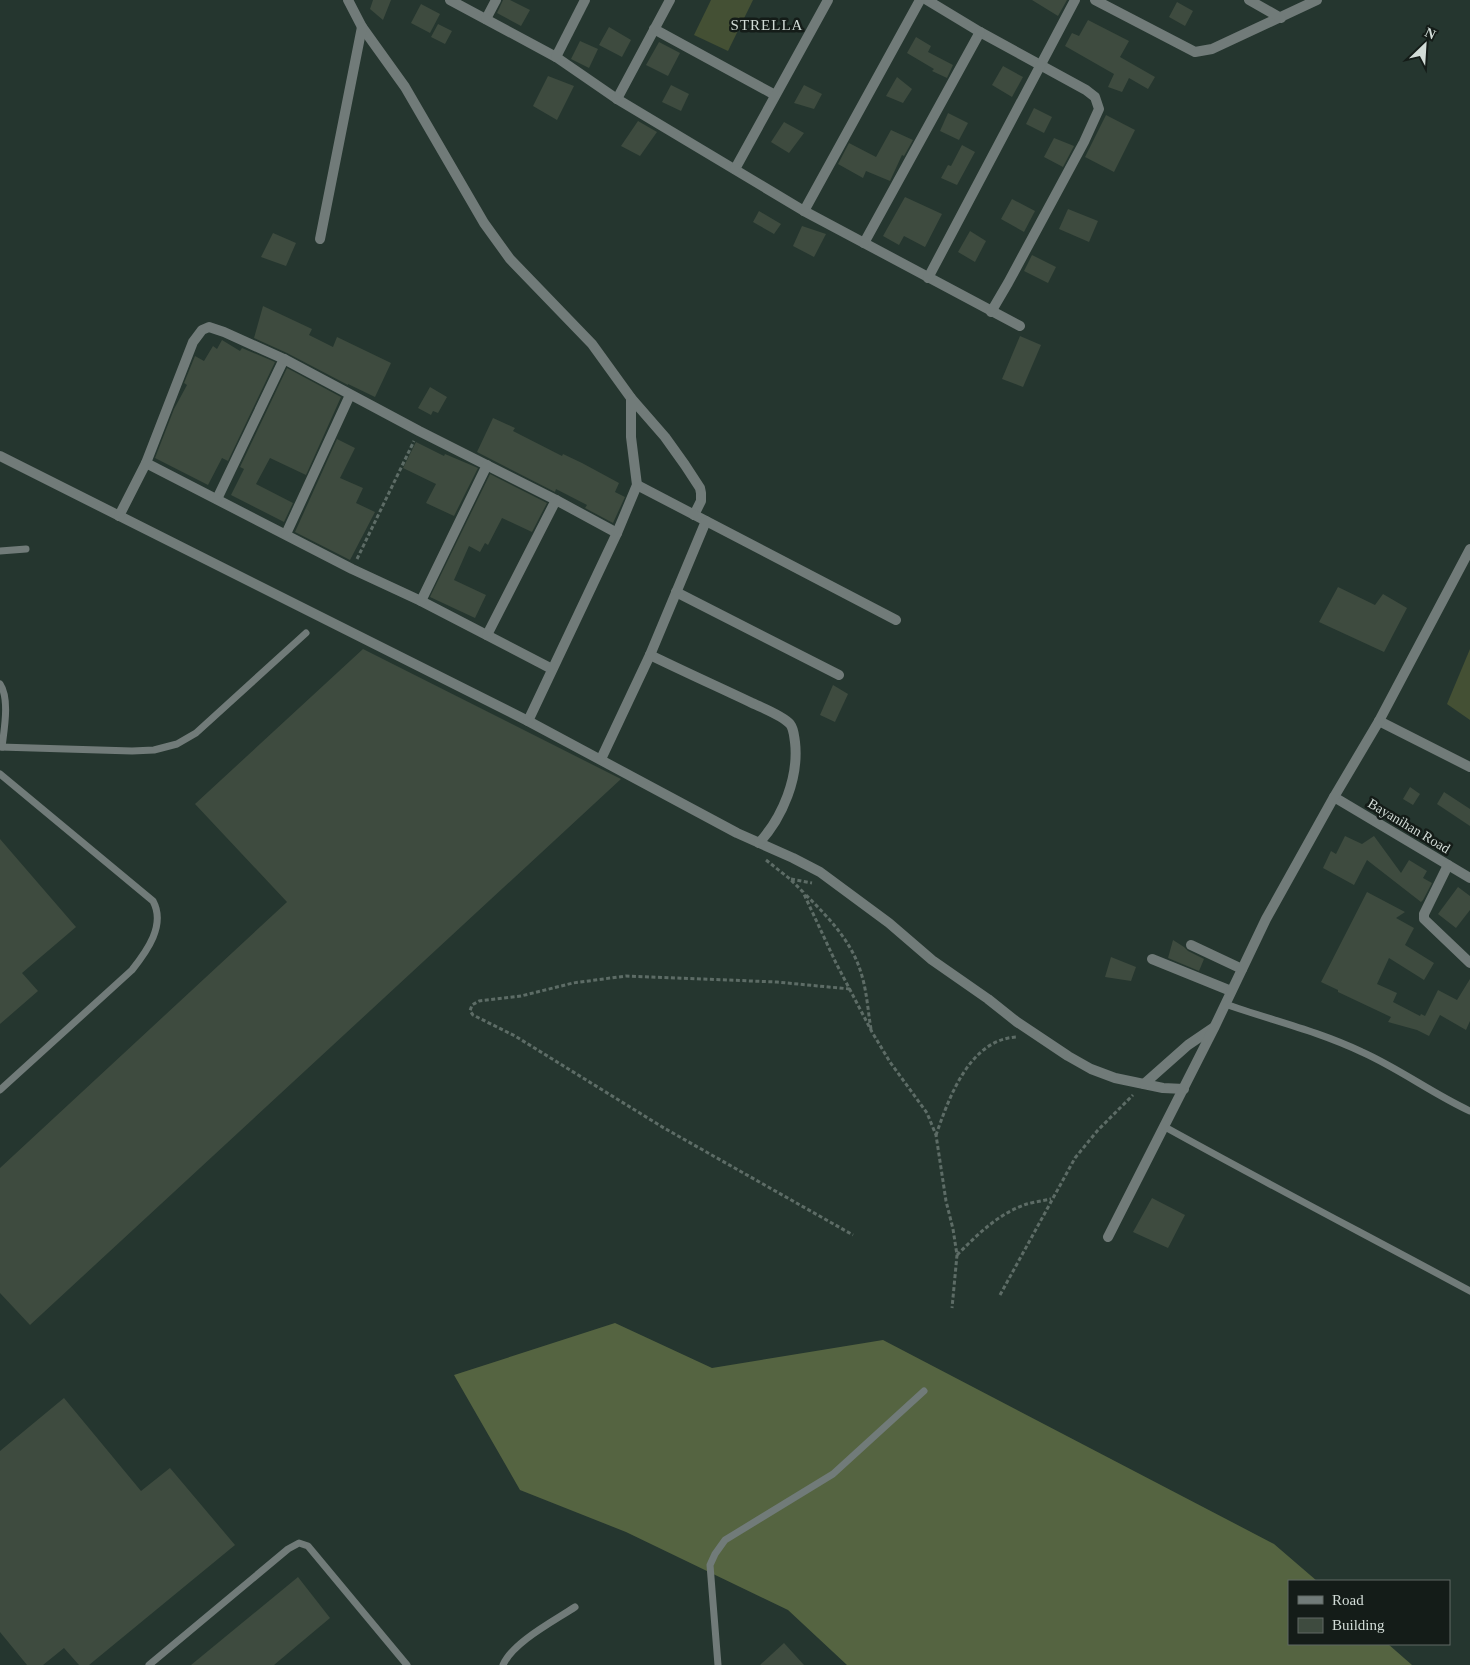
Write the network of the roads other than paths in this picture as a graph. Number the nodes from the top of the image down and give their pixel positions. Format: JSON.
{"nodes":[{"id":1,"x":348,"y":0,"type":"edge"},
{"id":2,"x":450,"y":0,"type":"edge"},
{"id":3,"x":496,"y":0,"type":"edge"},
{"id":4,"x":585,"y":0,"type":"edge"},
{"id":5,"x":670,"y":0,"type":"edge"},
{"id":6,"x":828,"y":0,"type":"edge"},
{"id":7,"x":920,"y":0,"type":"edge"},
{"id":8,"x":927,"y":0,"type":"edge"},
{"id":9,"x":1075,"y":0,"type":"edge"},
{"id":10,"x":1095,"y":0,"type":"edge"},
{"id":11,"x":1249,"y":0,"type":"edge"},
{"id":12,"x":1317,"y":0,"type":"edge"},
{"id":13,"x":1280,"y":18,"type":"junction"},
{"id":14,"x":486,"y":19,"type":"junction"},
{"id":15,"x":362,"y":27,"type":"junction"},
{"id":16,"x":654,"y":29,"type":"junction"},
{"id":17,"x":980,"y":32,"type":"junction"},
{"id":18,"x":556,"y":57,"type":"junction"},
{"id":19,"x":1040,"y":65,"type":"junction"},
{"id":20,"x":775,"y":94,"type":"junction"},
{"id":21,"x":616,"y":99,"type":"junction"},
{"id":22,"x":735,"y":169,"type":"junction"},
{"id":23,"x":804,"y":211,"type":"junction"},
{"id":24,"x":320,"y":240,"type":"dead end"},
{"id":25,"x":864,"y":242,"type":"junction"},
{"id":26,"x":928,"y":278,"type":"junction"},
{"id":27,"x":991,"y":312,"type":"junction"},
{"id":28,"x":1020,"y":326,"type":"dead end"},
{"id":29,"x":284,"y":359,"type":"junction"},
{"id":30,"x":350,"y":394,"type":"junction"},
{"id":31,"x":631,"y":398,"type":"junction"},
{"id":32,"x":0,"y":456,"type":"edge"},
{"id":33,"x":146,"y":463,"type":"junction"},
{"id":34,"x":487,"y":465,"type":"junction"},
{"id":35,"x":637,"y":485,"type":"junction"},
{"id":36,"x":217,"y":499,"type":"junction"},
{"id":37,"x":556,"y":500,"type":"junction"},
{"id":38,"x":694,"y":515,"type":"junction"},
{"id":39,"x":119,"y":516,"type":"junction"},
{"id":40,"x":706,"y":521,"type":"junction"},
{"id":41,"x":286,"y":534,"type":"junction"},
{"id":42,"x":617,"y":534,"type":"junction"},
{"id":43,"x":26,"y":549,"type":"dead end"},
{"id":44,"x":1470,"y":549,"type":"edge"},
{"id":45,"x":0,"y":551,"type":"edge"},
{"id":46,"x":676,"y":592,"type":"junction"},
{"id":47,"x":421,"y":601,"type":"junction"},
{"id":48,"x":896,"y":620,"type":"dead end"},
{"id":49,"x":306,"y":633,"type":"dead end"},
{"id":50,"x":488,"y":635,"type":"junction"},
{"id":51,"x":650,"y":655,"type":"junction"},
{"id":52,"x":552,"y":669,"type":"junction"},
{"id":53,"x":839,"y":676,"type":"dead end"},
{"id":54,"x":0,"y":684,"type":"edge"},
{"id":55,"x":528,"y":721,"type":"junction"},
{"id":56,"x":1379,"y":721,"type":"junction"},
{"id":57,"x":1,"y":747,"type":"edge"},
{"id":58,"x":601,"y":759,"type":"junction"},
{"id":59,"x":1470,"y":767,"type":"edge"},
{"id":60,"x":0,"y":774,"type":"edge"},
{"id":61,"x":1334,"y":797,"type":"junction"},
{"id":62,"x":759,"y":843,"type":"junction"},
{"id":63,"x":1448,"y":865,"type":"junction"},
{"id":64,"x":1470,"y":878,"type":"edge"},
{"id":65,"x":1191,"y":944,"type":"dead end"},
{"id":66,"x":1152,"y":959,"type":"dead end"},
{"id":67,"x":1470,"y":963,"type":"edge"},
{"id":68,"x":1242,"y":969,"type":"junction"},
{"id":69,"x":1231,"y":992,"type":"junction"},
{"id":70,"x":1225,"y":1004,"type":"junction"},
{"id":71,"x":1214,"y":1028,"type":"junction"},
{"id":72,"x":1144,"y":1084,"type":"junction"},
{"id":73,"x":1184,"y":1089,"type":"junction"},
{"id":74,"x":0,"y":1090,"type":"edge"},
{"id":75,"x":1470,"y":1111,"type":"edge"},
{"id":76,"x":1165,"y":1127,"type":"junction"},
{"id":77,"x":1108,"y":1237,"type":"dead end"},
{"id":78,"x":1470,"y":1291,"type":"edge"},
{"id":79,"x":924,"y":1391,"type":"dead end"},
{"id":80,"x":575,"y":1607,"type":"dead end"},
{"id":81,"x":149,"y":1665,"type":"edge"},
{"id":82,"x":407,"y":1665,"type":"edge"},
{"id":83,"x":503,"y":1665,"type":"edge"},
{"id":84,"x":718,"y":1665,"type":"edge"}],
"edges":[{"from":1,"to":15,"type":"street"},
{"from":2,"to":14,"type":"street"},
{"from":3,"to":14,"type":"street"},
{"from":4,"to":18,"type":"street"},
{"from":5,"to":16,"type":"street"},
{"from":6,"to":20,"type":"street"},
{"from":7,"to":23,"type":"street"},
{"from":8,"to":17,"type":"street"},
{"from":9,"to":19,"type":"street"},
{"from":10,"to":13,"type":"street"},
{"from":11,"to":13,"type":"street"},
{"from":12,"to":13,"type":"street"},
{"from":14,"to":18,"type":"street"},
{"from":15,"to":24,"type":"street"},
{"from":15,"to":31,"type":"street"},
{"from":16,"to":20,"type":"street"},
{"from":16,"to":21,"type":"street"},
{"from":17,"to":19,"type":"street"},
{"from":17,"to":25,"type":"street"},
{"from":18,"to":21,"type":"street"},
{"from":19,"to":26,"type":"street"},
{"from":19,"to":27,"type":"street"},
{"from":20,"to":22,"type":"street"},
{"from":21,"to":22,"type":"street"},
{"from":22,"to":23,"type":"street"},
{"from":23,"to":25,"type":"street"},
{"from":25,"to":26,"type":"street"},
{"from":26,"to":27,"type":"street"},
{"from":27,"to":28,"type":"street"},
{"from":29,"to":30,"type":"street"},
{"from":29,"to":33,"type":"street"},
{"from":29,"to":36,"type":"street"},
{"from":30,"to":34,"type":"street"},
{"from":30,"to":41,"type":"street"},
{"from":31,"to":35,"type":"street"},
{"from":31,"to":38,"type":"street"},
{"from":32,"to":39,"type":"street"},
{"from":33,"to":36,"type":"street"},
{"from":33,"to":39,"type":"street"},
{"from":34,"to":37,"type":"street"},
{"from":34,"to":47,"type":"street"},
{"from":35,"to":38,"type":"street"},
{"from":35,"to":42,"type":"street"},
{"from":36,"to":41,"type":"street"},
{"from":37,"to":42,"type":"street"},
{"from":37,"to":50,"type":"street"},
{"from":38,"to":40,"type":"street"},
{"from":39,"to":55,"type":"street"},
{"from":40,"to":46,"type":"street"},
{"from":40,"to":48,"type":"street"},
{"from":41,"to":47,"type":"street"},
{"from":42,"to":52,"type":"street"},
{"from":43,"to":45,"type":"lane"},
{"from":44,"to":56,"type":"street"},
{"from":46,"to":51,"type":"street"},
{"from":46,"to":53,"type":"street"},
{"from":47,"to":50,"type":"street"},
{"from":49,"to":57,"type":"lane"},
{"from":50,"to":52,"type":"street"},
{"from":51,"to":58,"type":"street"},
{"from":51,"to":62,"type":"street"},
{"from":52,"to":55,"type":"street"},
{"from":54,"to":57,"type":"lane"},
{"from":55,"to":58,"type":"street"},
{"from":56,"to":59,"type":"street"},
{"from":56,"to":61,"type":"street"},
{"from":58,"to":62,"type":"street"},
{"from":60,"to":74,"type":"lane"},
{"from":61,"to":63,"type":"street","name":"Bayanihan Road"},
{"from":61,"to":68,"type":"street"},
{"from":62,"to":72,"type":"street"},
{"from":63,"to":64,"type":"street","name":"Bayanihan Road"},
{"from":63,"to":67,"type":"street"},
{"from":65,"to":68,"type":"street"},
{"from":66,"to":69,"type":"street"},
{"from":68,"to":69,"type":"street"},
{"from":69,"to":70,"type":"street"},
{"from":70,"to":71,"type":"street"},
{"from":70,"to":75,"type":"lane"},
{"from":71,"to":72,"type":"street"},
{"from":71,"to":73,"type":"street"},
{"from":72,"to":73,"type":"street"},
{"from":73,"to":76,"type":"street"},
{"from":76,"to":77,"type":"street"},
{"from":76,"to":78,"type":"lane"},
{"from":79,"to":84,"type":"lane"},
{"from":80,"to":83,"type":"lane"},
{"from":81,"to":82,"type":"lane"}]}
